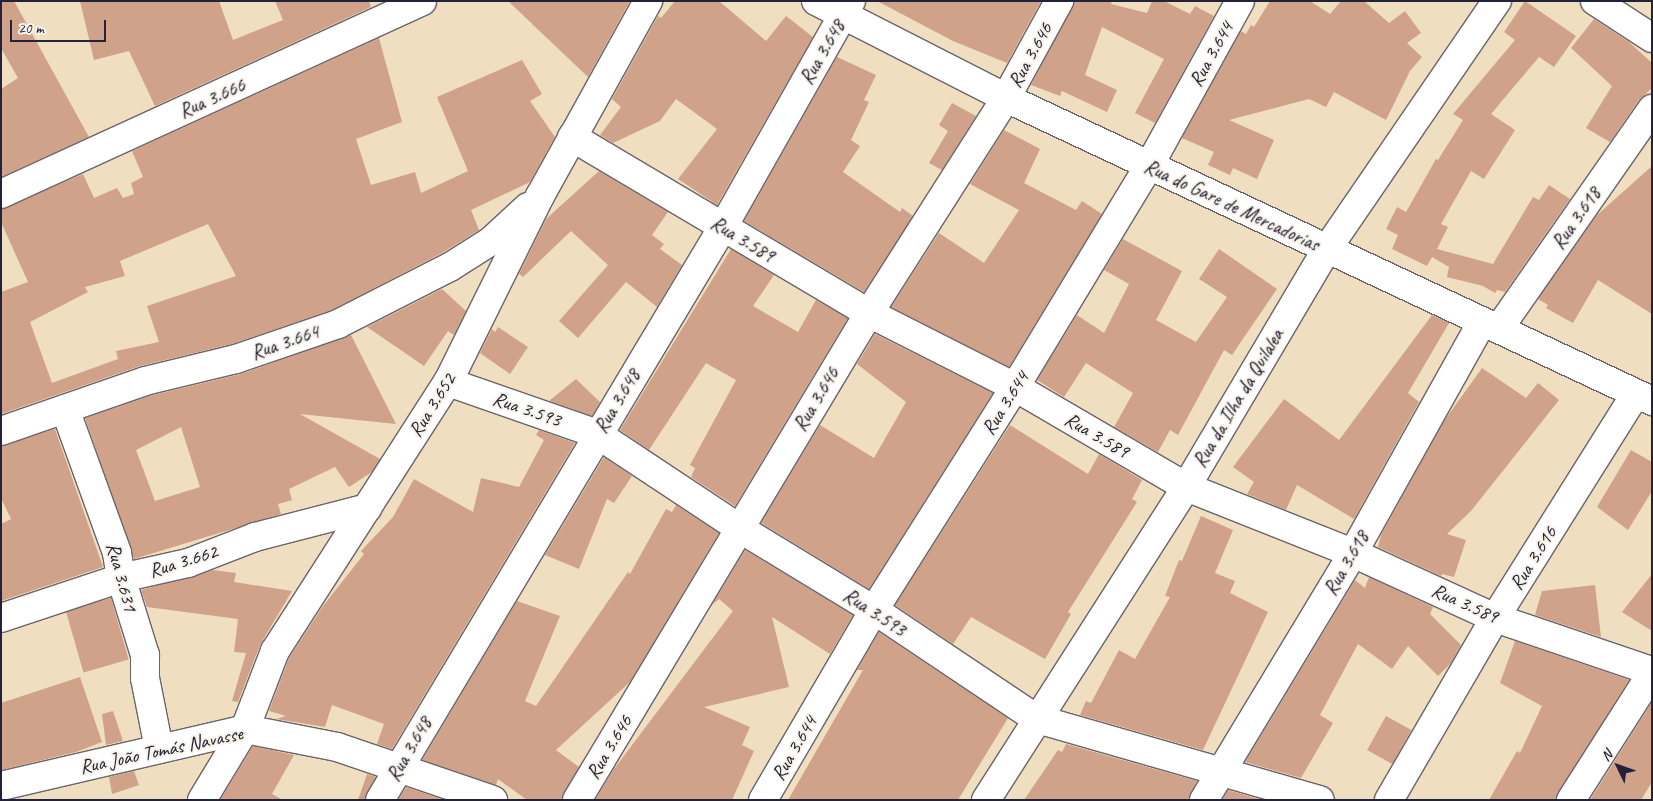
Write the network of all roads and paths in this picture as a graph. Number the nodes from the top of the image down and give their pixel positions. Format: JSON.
{"nodes":[{"id":1,"x":422,"y":1,"type":"edge"},
{"id":2,"x":648,"y":1,"type":"edge"},
{"id":3,"x":816,"y":1,"type":"edge"},
{"id":4,"x":1059,"y":1,"type":"edge"},
{"id":5,"x":1240,"y":1,"type":"edge"},
{"id":6,"x":1497,"y":1,"type":"edge"},
{"id":7,"x":1595,"y":1,"type":"edge"},
{"id":8,"x":847,"y":8,"type":"edge"},
{"id":9,"x":1652,"y":38,"type":"edge"},
{"id":10,"x":1006,"y":98,"type":"junction"},
{"id":11,"x":1652,"y":109,"type":"edge"},
{"id":12,"x":572,"y":136,"type":"junction"},
{"id":13,"x":1149,"y":166,"type":"junction"},
{"id":14,"x":1,"y":194,"type":"edge"},
{"id":15,"x":540,"y":196,"type":"junction"},
{"id":16,"x":723,"y":227,"type":"junction"},
{"id":17,"x":1326,"y":250,"type":"junction"},
{"id":18,"x":869,"y":313,"type":"junction"},
{"id":19,"x":1491,"y":325,"type":"junction"},
{"id":20,"x":448,"y":382,"type":"junction"},
{"id":21,"x":1016,"y":387,"type":"junction"},
{"id":22,"x":1643,"y":398,"type":"edge"},
{"id":23,"x":65,"y":409,"type":"junction"},
{"id":24,"x":1,"y":431,"type":"edge"},
{"id":25,"x":597,"y":434,"type":"junction"},
{"id":26,"x":1186,"y":487,"type":"junction"},
{"id":27,"x":367,"y":508,"type":"junction"},
{"id":28,"x":739,"y":528,"type":"junction"},
{"id":29,"x":1353,"y":553,"type":"junction"},
{"id":30,"x":121,"y":578,"type":"junction"},
{"id":31,"x":874,"y":610,"type":"junction"},
{"id":32,"x":1,"y":618,"type":"edge"},
{"id":33,"x":1495,"y":618,"type":"junction"},
{"id":34,"x":1652,"y":672,"type":"edge"},
{"id":35,"x":1037,"y":720,"type":"junction"},
{"id":36,"x":245,"y":729,"type":"junction"},
{"id":37,"x":159,"y":749,"type":"junction"},
{"id":38,"x":398,"y":765,"type":"junction"},
{"id":39,"x":1222,"y":771,"type":"junction"},
{"id":40,"x":1,"y":786,"type":"edge"},
{"id":41,"x":202,"y":800,"type":"edge"},
{"id":42,"x":380,"y":800,"type":"edge"},
{"id":43,"x":493,"y":800,"type":"edge"},
{"id":44,"x":577,"y":800,"type":"edge"},
{"id":45,"x":764,"y":800,"type":"edge"},
{"id":46,"x":986,"y":800,"type":"edge"},
{"id":47,"x":1204,"y":800,"type":"edge"},
{"id":48,"x":1320,"y":800,"type":"edge"},
{"id":49,"x":1389,"y":800,"type":"edge"},
{"id":50,"x":1571,"y":800,"type":"edge"}],
"edges":[{"from":1,"to":14,"type":"street","name":"Rua 3.666"},
{"from":2,"to":12,"type":"street","name":"Rua 3.652"},
{"from":3,"to":8,"type":"street","name":"Rua do Gare de Mercadorias"},
{"from":4,"to":10,"type":"street","name":"Rua 3.646"},
{"from":5,"to":13,"type":"street","name":"Rua 3.644"},
{"from":6,"to":17,"type":"street","name":"Rua da Ilha da Quilalea"},
{"from":7,"to":9,"type":"street"},
{"from":8,"to":10,"type":"street","name":"Rua do Gare de Mercadorias"},
{"from":8,"to":16,"type":"street","name":"Rua 3.648"},
{"from":10,"to":13,"type":"street","name":"Rua do Gare de Mercadorias"},
{"from":10,"to":18,"type":"street","name":"Rua 3.646"},
{"from":11,"to":19,"type":"street","name":"Rua 3.618"},
{"from":12,"to":15,"type":"street","name":"Rua 3.652"},
{"from":12,"to":16,"type":"street","name":"Rua 3.589"},
{"from":13,"to":17,"type":"street","name":"Rua do Gare de Mercadorias"},
{"from":13,"to":21,"type":"street","name":"Rua 3.644"},
{"from":15,"to":20,"type":"street","name":"Rua 3.652"},
{"from":15,"to":23,"type":"street","name":"Rua 3.664"},
{"from":16,"to":18,"type":"street","name":"Rua 3.589"},
{"from":16,"to":25,"type":"street","name":"Rua 3.648"},
{"from":17,"to":19,"type":"street","name":"Rua do Gare de Mercadorias"},
{"from":17,"to":26,"type":"street","name":"Rua da Ilha da Quilalea"},
{"from":18,"to":21,"type":"street","name":"Rua 3.589"},
{"from":18,"to":28,"type":"street","name":"Rua 3.646"},
{"from":19,"to":22,"type":"street","name":"Rua do Gare de Mercadorias"},
{"from":19,"to":29,"type":"street","name":"Rua 3.618"},
{"from":20,"to":25,"type":"street","name":"Rua 3.593"},
{"from":20,"to":27,"type":"street","name":"Rua 3.652"},
{"from":21,"to":26,"type":"street","name":"Rua 3.589"},
{"from":21,"to":31,"type":"street","name":"Rua 3.644"},
{"from":22,"to":33,"type":"street","name":"Rua 3.616"},
{"from":23,"to":24,"type":"street","name":"Rua 3.664"},
{"from":23,"to":30,"type":"street","name":"Rua 3.631"},
{"from":25,"to":28,"type":"street","name":"Rua 3.593"},
{"from":25,"to":38,"type":"street","name":"Rua 3.648"},
{"from":26,"to":29,"type":"street","name":"Rua 3.589"},
{"from":26,"to":35,"type":"street","name":"Rua da Ilha da Quilalea"},
{"from":27,"to":30,"type":"street","name":"Rua 3.662"},
{"from":27,"to":36,"type":"street","name":"Rua 3.652"},
{"from":28,"to":31,"type":"street","name":"Rua 3.593"},
{"from":28,"to":44,"type":"street","name":"Rua 3.646"},
{"from":29,"to":33,"type":"street","name":"Rua 3.589"},
{"from":29,"to":39,"type":"street","name":"Rua 3.618"},
{"from":30,"to":32,"type":"street","name":"Rua 3.662"},
{"from":30,"to":37,"type":"street","name":"Rua 3.631"},
{"from":31,"to":35,"type":"street","name":"Rua 3.593"},
{"from":31,"to":45,"type":"street","name":"Rua 3.644"},
{"from":33,"to":34,"type":"street","name":"Rua 3.589"},
{"from":33,"to":49,"type":"street","name":"Rua 3.616"},
{"from":34,"to":50,"type":"street"},
{"from":35,"to":39,"type":"street","name":"Rua 3.593"},
{"from":35,"to":46,"type":"street","name":"Rua da Ilha da Quilalea"},
{"from":36,"to":37,"type":"street","name":"Rua João Tomás Navasse"},
{"from":36,"to":38,"type":"street","name":"Rua João Tomás Navasse"},
{"from":36,"to":41,"type":"street","name":"Rua 3.652"},
{"from":37,"to":40,"type":"street","name":"Rua João Tomás Navasse"},
{"from":38,"to":42,"type":"street","name":"Rua 3.648"},
{"from":38,"to":43,"type":"street","name":"Rua João Tomás Navasse"},
{"from":39,"to":47,"type":"street","name":"Rua 3.618"},
{"from":39,"to":48,"type":"street","name":"Rua 3.593"}]}
